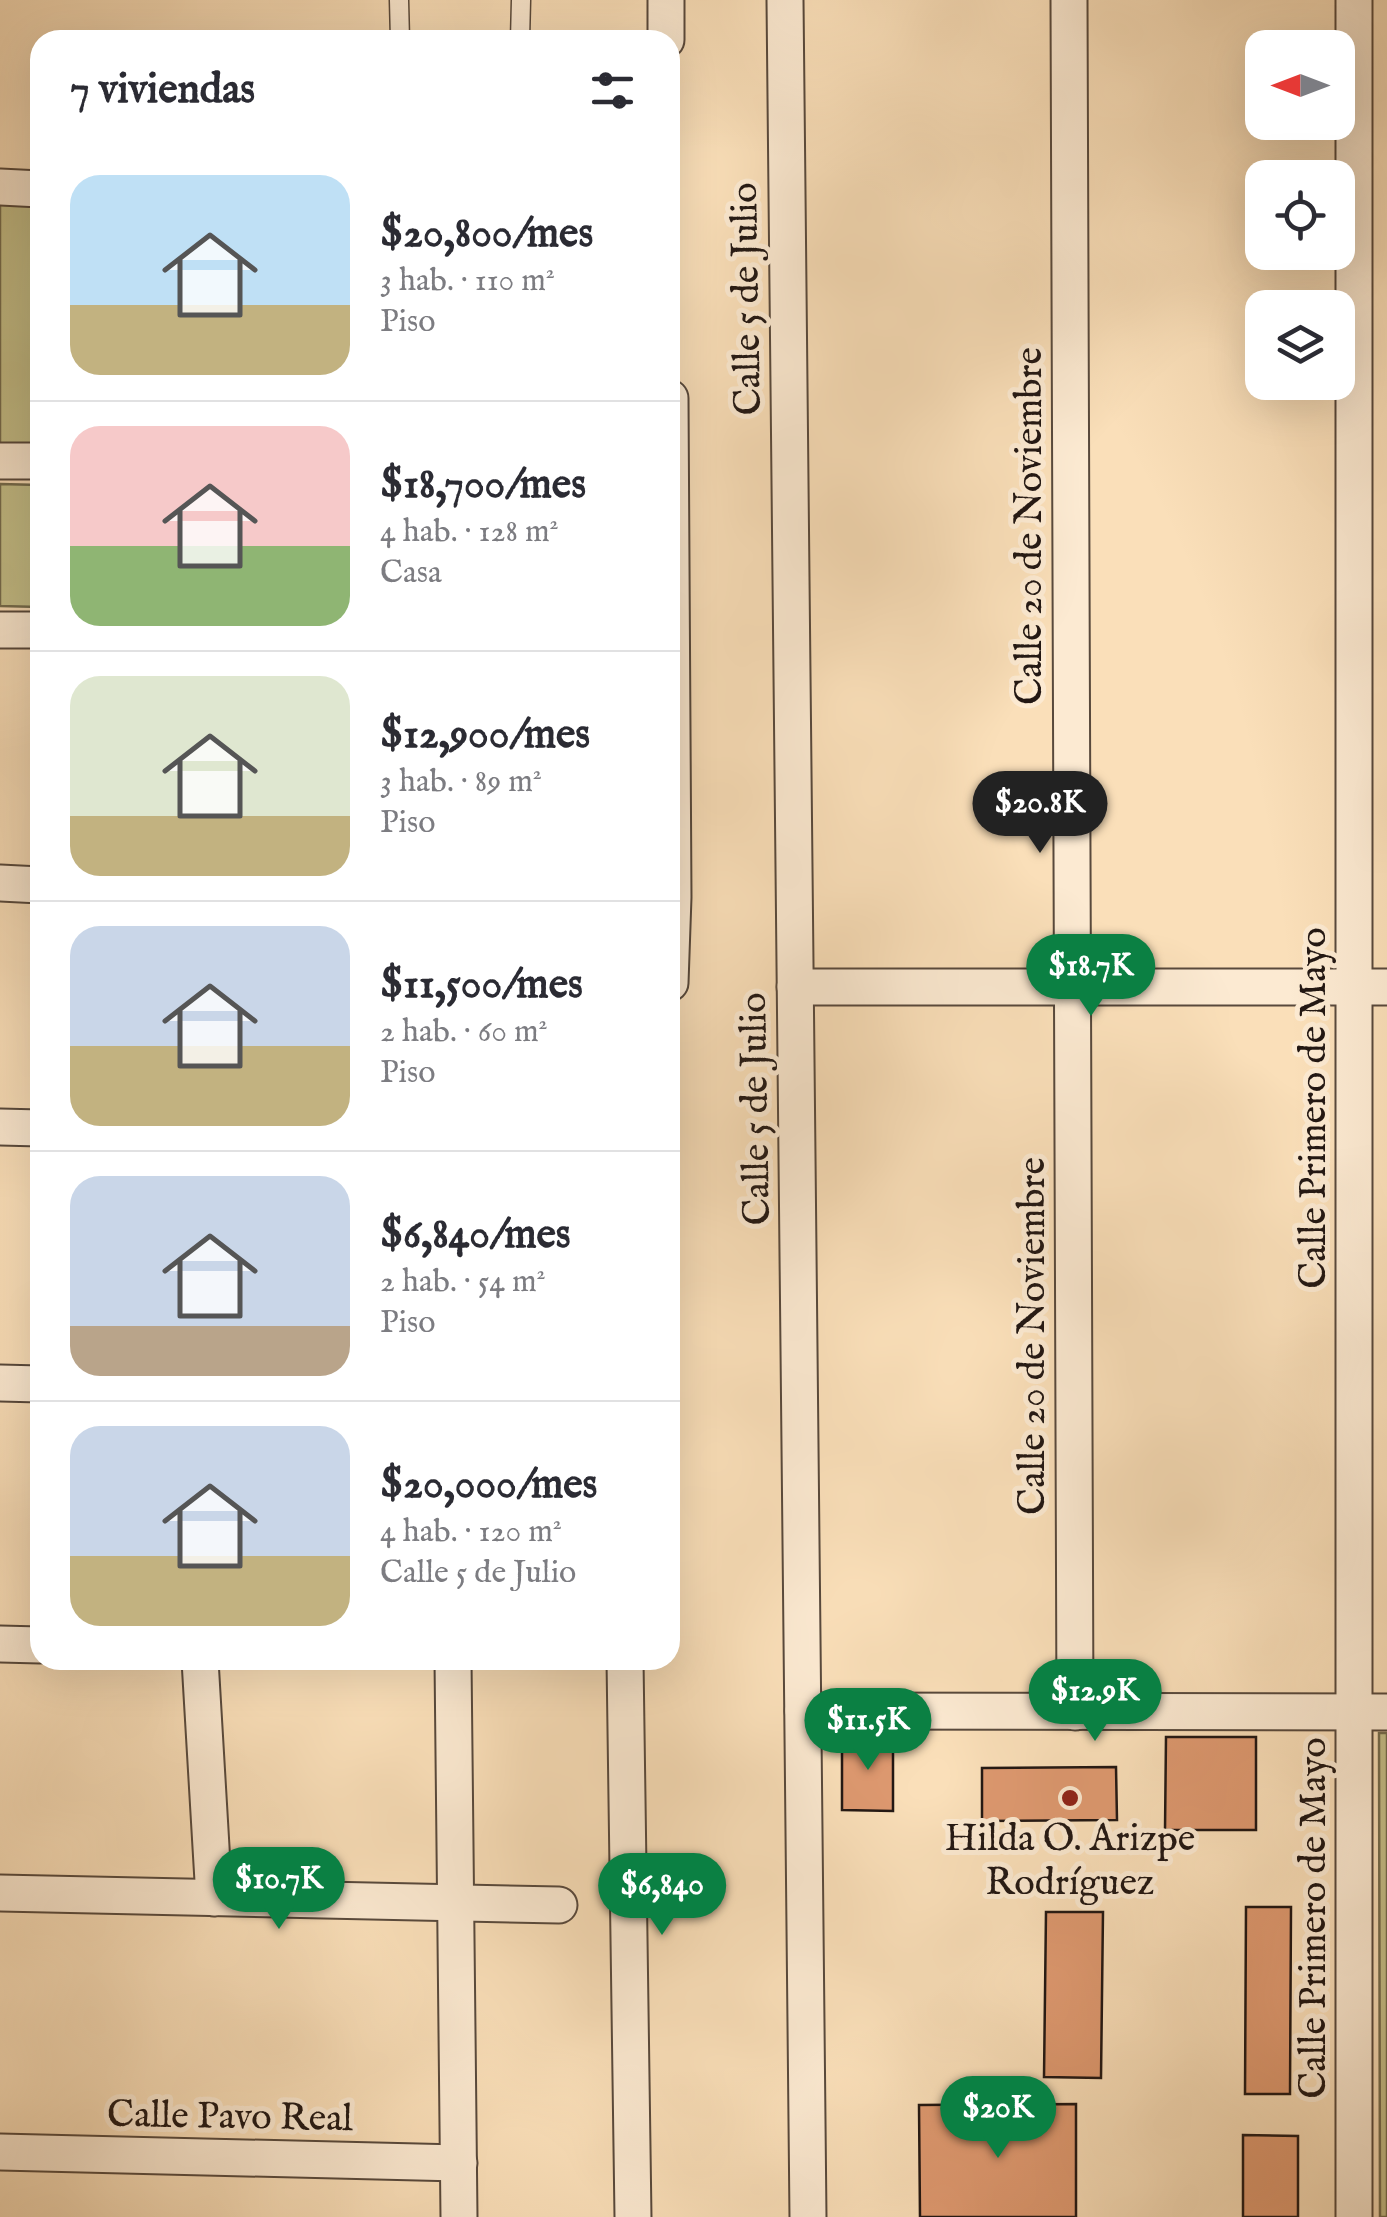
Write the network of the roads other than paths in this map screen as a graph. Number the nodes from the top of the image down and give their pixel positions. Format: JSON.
{"nodes":[{"id":1,"x":399,"y":0,"type":"edge"},
{"id":2,"x":520,"y":0,"type":"edge"},
{"id":3,"x":666,"y":0,"type":"edge"},
{"id":4,"x":785,"y":0,"type":"edge"},
{"id":5,"x":1069,"y":0,"type":"edge"},
{"id":6,"x":1354,"y":0,"type":"edge"},
{"id":7,"x":400,"y":30,"type":"edge"},
{"id":8,"x":520,"y":30,"type":"edge"},
{"id":9,"x":666,"y":30,"type":"edge"},
{"id":10,"x":0,"y":187,"type":"edge"},
{"id":11,"x":30,"y":188,"type":"edge"},
{"id":12,"x":0,"y":461,"type":"edge"},
{"id":13,"x":30,"y":461,"type":"edge"},
{"id":14,"x":0,"y":630,"type":"edge"},
{"id":15,"x":30,"y":630,"type":"edge"},
{"id":16,"x":0,"y":884,"type":"edge"},
{"id":17,"x":30,"y":885,"type":"edge"},
{"id":18,"x":795,"y":986,"type":"junction"},
{"id":19,"x":1072,"y":986,"type":"junction"},
{"id":20,"x":1371,"y":986,"type":"edge"},
{"id":21,"x":0,"y":1127,"type":"edge"},
{"id":22,"x":30,"y":1128,"type":"edge"},
{"id":23,"x":0,"y":1384,"type":"edge"},
{"id":24,"x":30,"y":1384,"type":"edge"},
{"id":25,"x":0,"y":1644,"type":"edge"},
{"id":26,"x":30,"y":1645,"type":"edge"},
{"id":27,"x":201,"y":1670,"type":"edge"},
{"id":28,"x":453,"y":1670,"type":"edge"},
{"id":29,"x":626,"y":1670,"type":"edge"},
{"id":30,"x":803,"y":1711,"type":"junction"},
{"id":31,"x":1075,"y":1712,"type":"junction"},
{"id":32,"x":1371,"y":1712,"type":"edge"},
{"id":33,"x":0,"y":1894,"type":"edge"},
{"id":34,"x":214,"y":1898,"type":"junction"},
{"id":35,"x":456,"y":1902,"type":"junction"},
{"id":36,"x":559,"y":1905,"type":"dead end"},
{"id":37,"x":0,"y":2152,"type":"edge"},
{"id":38,"x":459,"y":2163,"type":"junction"},
{"id":39,"x":460,"y":2217,"type":"edge"},
{"id":40,"x":633,"y":2217,"type":"edge"},
{"id":41,"x":808,"y":2217,"type":"edge"},
{"id":42,"x":1354,"y":2217,"type":"edge"}],
"edges":[{"from":1,"to":7,"type":"lane"},
{"from":2,"to":8,"type":"lane"},
{"from":3,"to":9,"type":"street"},
{"from":4,"to":18,"type":"street","name":"Calle 5 de Julio"},
{"from":5,"to":19,"type":"street","name":"Calle 20 de Noviembre"},
{"from":6,"to":20,"type":"street","name":"Calle Primero de Mayo"},
{"from":10,"to":11,"type":"street"},
{"from":12,"to":13,"type":"street"},
{"from":14,"to":15,"type":"street"},
{"from":16,"to":17,"type":"street"},
{"from":18,"to":19,"type":"street"},
{"from":18,"to":30,"type":"street","name":"Calle 5 de Julio"},
{"from":19,"to":20,"type":"street"},
{"from":19,"to":31,"type":"street","name":"Calle 20 de Noviembre"},
{"from":20,"to":32,"type":"street","name":"Calle Primero de Mayo"},
{"from":21,"to":22,"type":"street"},
{"from":23,"to":24,"type":"street"},
{"from":25,"to":26,"type":"street"},
{"from":27,"to":34,"type":"street"},
{"from":28,"to":35,"type":"street"},
{"from":29,"to":40,"type":"street"},
{"from":30,"to":31,"type":"street"},
{"from":30,"to":41,"type":"street","name":"Calle 5 de Julio"},
{"from":31,"to":32,"type":"street"},
{"from":32,"to":42,"type":"street","name":"Calle Primero de Mayo"},
{"from":33,"to":34,"type":"street"},
{"from":34,"to":35,"type":"street"},
{"from":35,"to":36,"type":"street"},
{"from":35,"to":38,"type":"street"},
{"from":37,"to":38,"type":"street","name":"Calle Pavo Real"},
{"from":38,"to":39,"type":"street"}]}
